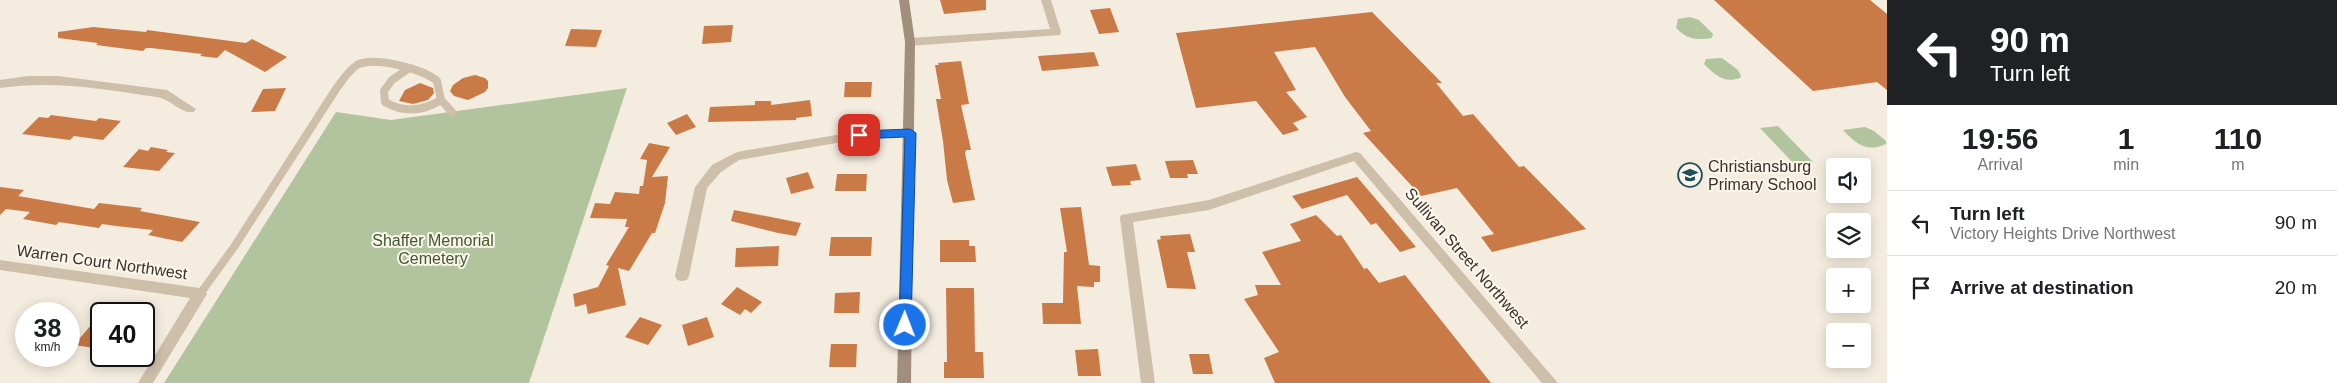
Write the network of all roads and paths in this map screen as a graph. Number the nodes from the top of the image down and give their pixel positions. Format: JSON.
{"nodes":[{"id":1,"x":904,"y":0,"type":"edge"},
{"id":2,"x":1046,"y":0,"type":"edge"},
{"id":3,"x":910,"y":42,"type":"junction"},
{"id":4,"x":408,"y":69,"type":"junction"},
{"id":5,"x":0,"y":84,"type":"edge"},
{"id":6,"x":441,"y":100,"type":"junction"},
{"id":7,"x":190,"y":109,"type":"dead end"},
{"id":8,"x":452,"y":112,"type":"dead end"},
{"id":9,"x":910,"y":133,"type":"junction"},
{"id":10,"x":0,"y":265,"type":"edge"},
{"id":11,"x":682,"y":276,"type":"dead end"},
{"id":12,"x":200,"y":294,"type":"junction"},
{"id":13,"x":146,"y":383,"type":"edge"},
{"id":14,"x":904,"y":383,"type":"edge"},
{"id":15,"x":1148,"y":383,"type":"edge"},
{"id":16,"x":1551,"y":383,"type":"edge"}],
"edges":[{"from":1,"to":3,"type":"street"},
{"from":2,"to":3,"type":"street"},
{"from":3,"to":9,"type":"street"},
{"from":4,"to":6,"type":"lane"},
{"from":4,"to":6,"type":"lane"},
{"from":4,"to":12,"type":"lane"},
{"from":5,"to":7,"type":"street"},
{"from":6,"to":8,"type":"lane"},
{"from":9,"to":11,"type":"street"},
{"from":9,"to":14,"type":"street"},
{"from":10,"to":12,"type":"street","name":"Warren Court Northwest"},
{"from":12,"to":13,"type":"street"},
{"from":15,"to":16,"type":"street","name":"Sullivan Street Northwest"}]}
